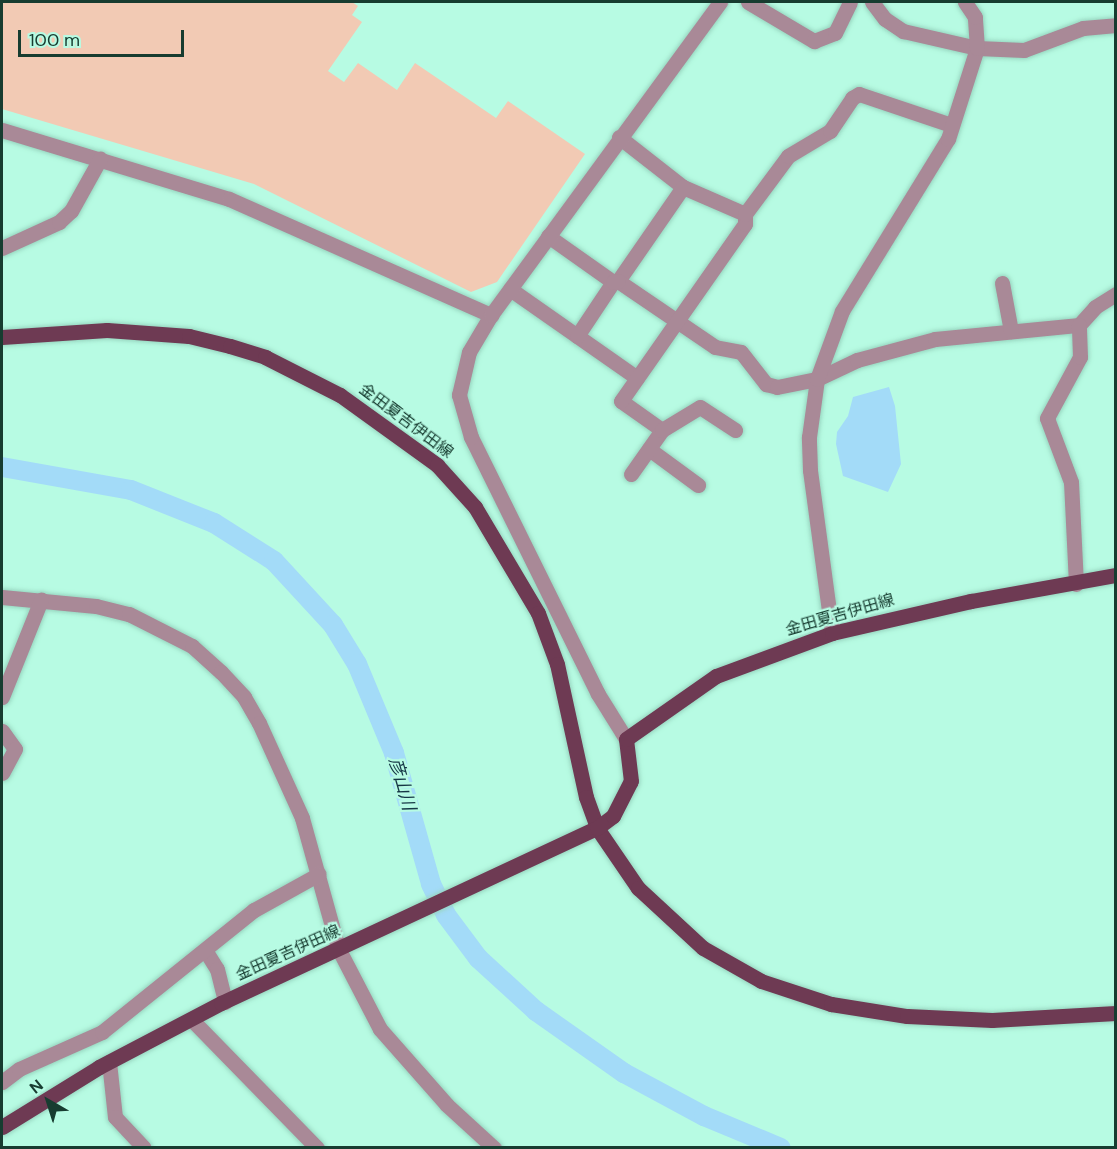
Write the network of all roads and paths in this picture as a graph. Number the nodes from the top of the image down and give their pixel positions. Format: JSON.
{"nodes":[{"id":1,"x":720,"y":2,"type":"edge"},
{"id":2,"x":748,"y":2,"type":"edge"},
{"id":3,"x":850,"y":2,"type":"edge"},
{"id":4,"x":872,"y":2,"type":"edge"},
{"id":5,"x":965,"y":2,"type":"edge"},
{"id":6,"x":1116,"y":26,"type":"edge"},
{"id":7,"x":977,"y":48,"type":"junction"},
{"id":8,"x":951,"y":125,"type":"junction"},
{"id":9,"x":2,"y":130,"type":"edge"},
{"id":10,"x":619,"y":137,"type":"junction"},
{"id":11,"x":100,"y":159,"type":"junction"},
{"id":12,"x":683,"y":187,"type":"junction"},
{"id":13,"x":745,"y":214,"type":"junction"},
{"id":14,"x":548,"y":236,"type":"junction"},
{"id":15,"x":2,"y":248,"type":"edge"},
{"id":16,"x":616,"y":281,"type":"junction"},
{"id":17,"x":1002,"y":283,"type":"dead end"},
{"id":18,"x":510,"y":289,"type":"junction"},
{"id":19,"x":1116,"y":294,"type":"edge"},
{"id":20,"x":491,"y":315,"type":"junction"},
{"id":21,"x":677,"y":320,"type":"junction"},
{"id":22,"x":1079,"y":325,"type":"junction"},
{"id":23,"x":1011,"y":331,"type":"junction"},
{"id":24,"x":577,"y":336,"type":"junction"},
{"id":25,"x":2,"y":337,"type":"edge"},
{"id":26,"x":637,"y":378,"type":"junction"},
{"id":27,"x":817,"y":379,"type":"junction"},
{"id":28,"x":662,"y":430,"type":"junction"},
{"id":29,"x":735,"y":430,"type":"dead end"},
{"id":30,"x":649,"y":449,"type":"junction"},
{"id":31,"x":631,"y":474,"type":"dead end"},
{"id":32,"x":698,"y":485,"type":"dead end"},
{"id":33,"x":1116,"y":575,"type":"edge"},
{"id":34,"x":1076,"y":584,"type":"junction"},
{"id":35,"x":2,"y":597,"type":"edge"},
{"id":36,"x":41,"y":600,"type":"junction"},
{"id":37,"x":832,"y":633,"type":"junction"},
{"id":38,"x":2,"y":697,"type":"edge"},
{"id":39,"x":2,"y":731,"type":"edge"},
{"id":40,"x":626,"y":739,"type":"junction"},
{"id":41,"x":2,"y":773,"type":"edge"},
{"id":42,"x":591,"y":832,"type":"junction"},
{"id":43,"x":319,"y":874,"type":"junction"},
{"id":44,"x":344,"y":947,"type":"junction"},
{"id":45,"x":205,"y":950,"type":"junction"},
{"id":46,"x":225,"y":1002,"type":"junction"},
{"id":47,"x":1116,"y":1013,"type":"edge"},
{"id":48,"x":192,"y":1020,"type":"junction"},
{"id":49,"x":109,"y":1062,"type":"junction"},
{"id":50,"x":2,"y":1082,"type":"edge"},
{"id":51,"x":2,"y":1127,"type":"edge"},
{"id":52,"x":144,"y":1148,"type":"edge"},
{"id":53,"x":318,"y":1148,"type":"edge"},
{"id":54,"x":494,"y":1148,"type":"edge"}],
"edges":[{"from":1,"to":10,"type":"street"},
{"from":2,"to":3,"type":"street"},
{"from":4,"to":7,"type":"street"},
{"from":5,"to":7,"type":"street"},
{"from":6,"to":7,"type":"street"},
{"from":7,"to":8,"type":"street"},
{"from":8,"to":13,"type":"street"},
{"from":8,"to":27,"type":"street"},
{"from":9,"to":11,"type":"street"},
{"from":10,"to":12,"type":"street"},
{"from":10,"to":14,"type":"street"},
{"from":11,"to":15,"type":"street"},
{"from":11,"to":20,"type":"street"},
{"from":12,"to":13,"type":"street"},
{"from":12,"to":16,"type":"street"},
{"from":13,"to":21,"type":"street"},
{"from":14,"to":16,"type":"street"},
{"from":14,"to":18,"type":"street"},
{"from":16,"to":21,"type":"street"},
{"from":16,"to":24,"type":"street"},
{"from":17,"to":23,"type":"street"},
{"from":18,"to":20,"type":"street"},
{"from":18,"to":24,"type":"street"},
{"from":19,"to":22,"type":"street"},
{"from":20,"to":40,"type":"street"},
{"from":21,"to":26,"type":"street"},
{"from":21,"to":27,"type":"street"},
{"from":22,"to":23,"type":"street"},
{"from":22,"to":34,"type":"street"},
{"from":23,"to":27,"type":"street"},
{"from":24,"to":26,"type":"street"},
{"from":25,"to":42,"type":"main road","name":"金田夏吉伊田線"},
{"from":26,"to":28,"type":"street"},
{"from":27,"to":37,"type":"street"},
{"from":28,"to":29,"type":"street"},
{"from":28,"to":30,"type":"street"},
{"from":30,"to":31,"type":"street"},
{"from":30,"to":32,"type":"street"},
{"from":33,"to":34,"type":"main road","name":"金田夏吉伊田線"},
{"from":34,"to":37,"type":"main road","name":"金田夏吉伊田線"},
{"from":35,"to":36,"type":"street"},
{"from":36,"to":38,"type":"street"},
{"from":36,"to":43,"type":"street"},
{"from":37,"to":40,"type":"main road","name":"金田夏吉伊田線"},
{"from":39,"to":41,"type":"street"},
{"from":40,"to":42,"type":"main road","name":"金田夏吉伊田線"},
{"from":42,"to":44,"type":"main road","name":"金田夏吉伊田線"},
{"from":42,"to":47,"type":"main road","name":"金田夏吉伊田線"},
{"from":43,"to":44,"type":"street"},
{"from":43,"to":45,"type":"street"},
{"from":44,"to":46,"type":"main road","name":"金田夏吉伊田線"},
{"from":44,"to":54,"type":"street"},
{"from":45,"to":46,"type":"street"},
{"from":45,"to":50,"type":"street"},
{"from":46,"to":48,"type":"main road","name":"金田夏吉伊田線"},
{"from":48,"to":49,"type":"main road","name":"金田夏吉伊田線"},
{"from":48,"to":53,"type":"street"},
{"from":49,"to":51,"type":"main road","name":"金田夏吉伊田線"},
{"from":49,"to":52,"type":"street"}]}
